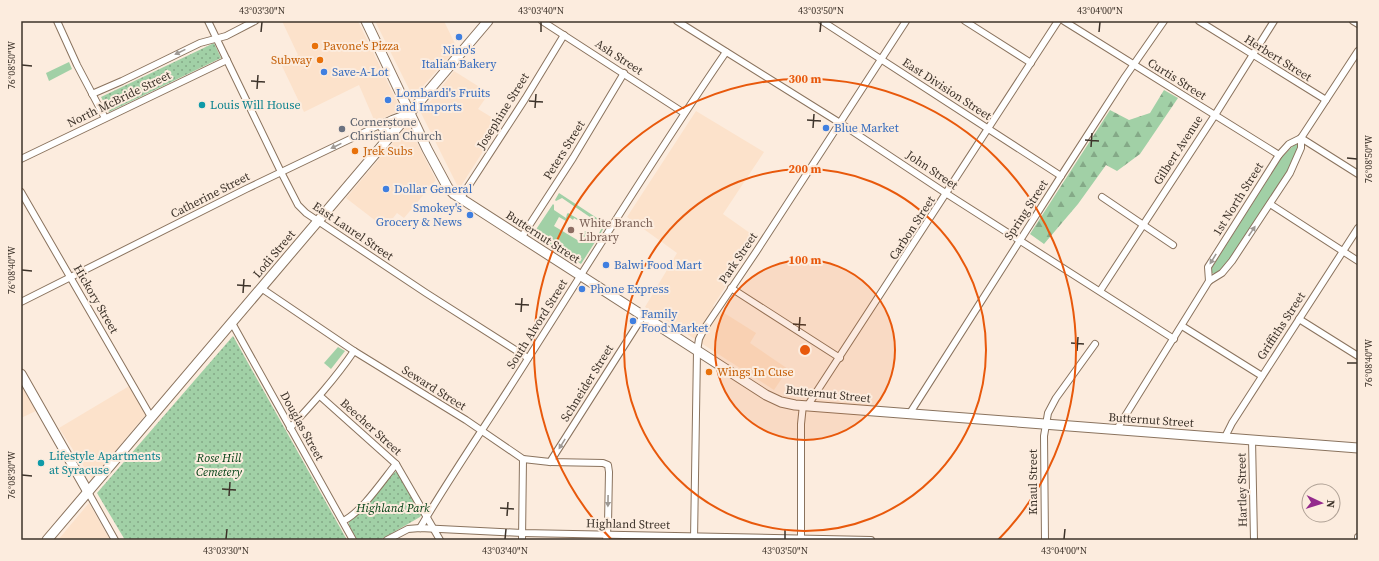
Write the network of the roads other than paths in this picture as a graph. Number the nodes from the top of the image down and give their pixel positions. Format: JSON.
{"nodes":[{"id":1,"x":57,"y":21,"type":"edge"},
{"id":2,"x":208,"y":21,"type":"edge"},
{"id":3,"x":256,"y":21,"type":"edge"},
{"id":4,"x":366,"y":21,"type":"edge"},
{"id":5,"x":488,"y":21,"type":"edge"},
{"id":6,"x":542,"y":21,"type":"edge"},
{"id":7,"x":677,"y":21,"type":"edge"},
{"id":8,"x":822,"y":21,"type":"edge"},
{"id":9,"x":906,"y":21,"type":"edge"},
{"id":10,"x":965,"y":21,"type":"edge"},
{"id":11,"x":1058,"y":21,"type":"edge"},
{"id":12,"x":1064,"y":21,"type":"edge"},
{"id":13,"x":1164,"y":21,"type":"edge"},
{"id":14,"x":1200,"y":21,"type":"edge"},
{"id":15,"x":1274,"y":21,"type":"edge"},
{"id":16,"x":1353,"y":21,"type":"edge"},
{"id":17,"x":1358,"y":24,"type":"edge"},
{"id":18,"x":564,"y":35,"type":"junction"},
{"id":19,"x":217,"y":38,"type":"junction"},
{"id":20,"x":1358,"y":51,"type":"edge"},
{"id":21,"x":726,"y":52,"type":"junction"},
{"id":22,"x":1254,"y":55,"type":"junction"},
{"id":23,"x":882,"y":59,"type":"junction"},
{"id":24,"x":227,"y":60,"type":"junction"},
{"id":25,"x":1031,"y":63,"type":"junction"},
{"id":26,"x":1134,"y":64,"type":"junction"},
{"id":27,"x":624,"y":73,"type":"junction"},
{"id":28,"x":92,"y":94,"type":"junction"},
{"id":29,"x":1326,"y":100,"type":"junction"},
{"id":30,"x":410,"y":113,"type":"junction"},
{"id":31,"x":684,"y":113,"type":"junction"},
{"id":32,"x":1215,"y":115,"type":"junction"},
{"id":33,"x":105,"y":118,"type":"junction"},
{"id":34,"x":840,"y":123,"type":"junction"},
{"id":35,"x":381,"y":125,"type":"junction"},
{"id":36,"x":989,"y":129,"type":"junction"},
{"id":37,"x":390,"y":137,"type":"junction"},
{"id":38,"x":1301,"y":138,"type":"junction"},
{"id":39,"x":1279,"y":154,"type":"junction"},
{"id":40,"x":21,"y":159,"type":"edge"},
{"id":41,"x":281,"y":172,"type":"junction"},
{"id":42,"x":1358,"y":174,"type":"edge"},
{"id":43,"x":1061,"y":176,"type":"junction"},
{"id":44,"x":21,"y":192,"type":"edge"},
{"id":45,"x":947,"y":194,"type":"junction"},
{"id":46,"x":1102,"y":197,"type":"dead end"},
{"id":47,"x":460,"y":199,"type":"junction"},
{"id":48,"x":1270,"y":204,"type":"junction"},
{"id":49,"x":318,"y":221,"type":"junction"},
{"id":50,"x":1143,"y":225,"type":"junction"},
{"id":51,"x":1358,"y":228,"type":"edge"},
{"id":52,"x":521,"y":238,"type":"junction"},
{"id":53,"x":1020,"y":240,"type":"junction"},
{"id":54,"x":1173,"y":246,"type":"dead end"},
{"id":55,"x":1343,"y":251,"type":"junction"},
{"id":56,"x":1358,"y":261,"type":"edge"},
{"id":57,"x":580,"y":276,"type":"junction"},
{"id":58,"x":70,"y":278,"type":"junction"},
{"id":59,"x":1209,"y":281,"type":"junction"},
{"id":60,"x":261,"y":288,"type":"junction"},
{"id":61,"x":731,"y":288,"type":"junction"},
{"id":62,"x":1100,"y":291,"type":"junction"},
{"id":63,"x":21,"y":302,"type":"edge"},
{"id":64,"x":643,"y":316,"type":"junction"},
{"id":65,"x":1299,"y":319,"type":"junction"},
{"id":66,"x":232,"y":322,"type":"junction"},
{"id":67,"x":1182,"y":326,"type":"junction"},
{"id":68,"x":1174,"y":339,"type":"junction"},
{"id":69,"x":1095,"y":344,"type":"dead end"},
{"id":70,"x":354,"y":351,"type":"junction"},
{"id":71,"x":697,"y":351,"type":"junction"},
{"id":72,"x":1358,"y":356,"type":"edge"},
{"id":73,"x":528,"y":358,"type":"junction"},
{"id":74,"x":840,"y":358,"type":"junction"},
{"id":75,"x":21,"y":374,"type":"edge"},
{"id":76,"x":1262,"y":376,"type":"junction"},
{"id":77,"x":320,"y":396,"type":"junction"},
{"id":78,"x":806,"y":405,"type":"junction"},
{"id":79,"x":910,"y":413,"type":"junction"},
{"id":80,"x":151,"y":417,"type":"junction"},
{"id":81,"x":1046,"y":424,"type":"junction"},
{"id":82,"x":290,"y":428,"type":"junction"},
{"id":83,"x":1118,"y":430,"type":"junction"},
{"id":84,"x":481,"y":431,"type":"junction"},
{"id":85,"x":1225,"y":437,"type":"junction"},
{"id":86,"x":1252,"y":439,"type":"junction"},
{"id":87,"x":1358,"y":448,"type":"edge"},
{"id":88,"x":523,"y":459,"type":"junction"},
{"id":89,"x":550,"y":462,"type":"junction"},
{"id":90,"x":396,"y":464,"type":"junction"},
{"id":91,"x":88,"y":492,"type":"junction"},
{"id":92,"x":427,"y":517,"type":"junction"},
{"id":93,"x":342,"y":521,"type":"junction"},
{"id":94,"x":420,"y":528,"type":"junction"},
{"id":95,"x":434,"y":529,"type":"junction"},
{"id":96,"x":522,"y":533,"type":"junction"},
{"id":97,"x":606,"y":537,"type":"edge"},
{"id":98,"x":1358,"y":537,"type":"edge"},
{"id":99,"x":694,"y":538,"type":"edge"},
{"id":100,"x":801,"y":539,"type":"edge"},
{"id":101,"x":47,"y":540,"type":"edge"},
{"id":102,"x":115,"y":540,"type":"edge"},
{"id":103,"x":353,"y":540,"type":"edge"},
{"id":104,"x":387,"y":540,"type":"edge"},
{"id":105,"x":440,"y":540,"type":"edge"},
{"id":106,"x":522,"y":540,"type":"edge"},
{"id":107,"x":871,"y":540,"type":"edge"},
{"id":108,"x":1045,"y":540,"type":"edge"},
{"id":109,"x":1254,"y":540,"type":"edge"},
{"id":110,"x":1358,"y":540,"type":"edge"}],
"edges":[{"from":1,"to":28,"type":"street"},
{"from":2,"to":19,"type":"street","name":"East Laurel Street"},
{"from":3,"to":19,"type":"street","name":"North McBride Street"},
{"from":4,"to":30,"type":"street","name":"Butternut Street"},
{"from":5,"to":30,"type":"street","name":"Lodi Street"},
{"from":6,"to":18,"type":"street","name":"Ash Street"},
{"from":7,"to":21,"type":"street","name":"John Street"},
{"from":8,"to":23,"type":"street","name":"East Division Street"},
{"from":9,"to":23,"type":"street","name":"Park Street"},
{"from":10,"to":25,"type":"street"},
{"from":11,"to":25,"type":"street","name":"Carbon Street"},
{"from":12,"to":26,"type":"street","name":"Curtis Street"},
{"from":13,"to":26,"type":"street","name":"Spring Street"},
{"from":14,"to":22,"type":"street","name":"Herbert Street"},
{"from":15,"to":22,"type":"street","name":"Gilbert Avenue"},
{"from":16,"to":17,"type":"street"},
{"from":18,"to":27,"type":"street","name":"Ash Street"},
{"from":18,"to":47,"type":"street","name":"Josephine Street"},
{"from":19,"to":24,"type":"street","name":"East Laurel Street"},
{"from":19,"to":28,"type":"street","name":"North McBride Street","one_way":true},
{"from":20,"to":29,"type":"street","name":"1st North Street"},
{"from":21,"to":31,"type":"street","name":"South Alvord Street"},
{"from":21,"to":34,"type":"street","name":"John Street"},
{"from":22,"to":29,"type":"street","name":"Herbert Street"},
{"from":22,"to":32,"type":"street","name":"Gilbert Avenue"},
{"from":23,"to":34,"type":"street","name":"Park Street"},
{"from":23,"to":36,"type":"street","name":"East Division Street"},
{"from":24,"to":33,"type":"street","name":"North McBride Street"},
{"from":24,"to":41,"type":"street","name":"East Laurel Street"},
{"from":25,"to":36,"type":"street","name":"Carbon Street"},
{"from":26,"to":32,"type":"street","name":"Curtis Street"},
{"from":26,"to":43,"type":"street","name":"Spring Street"},
{"from":27,"to":31,"type":"street","name":"Ash Street"},
{"from":27,"to":52,"type":"street","name":"Peters Street"},
{"from":28,"to":33,"type":"street"},
{"from":29,"to":38,"type":"street","name":"1st North Street"},
{"from":30,"to":35,"type":"street","name":"Catherine Street"},
{"from":30,"to":37,"type":"street","name":"Lodi Street"},
{"from":30,"to":47,"type":"street","name":"Butternut Street"},
{"from":31,"to":57,"type":"street","name":"South Alvord Street"},
{"from":32,"to":39,"type":"street","name":"Curtis Street"},
{"from":32,"to":50,"type":"street","name":"Gilbert Avenue"},
{"from":33,"to":40,"type":"street","name":"North McBride Street"},
{"from":34,"to":45,"type":"street","name":"John Street"},
{"from":34,"to":61,"type":"street","name":"Park Street"},
{"from":35,"to":37,"type":"street"},
{"from":35,"to":41,"type":"street","name":"Catherine Street","one_way":true},
{"from":36,"to":43,"type":"street","name":"East Division Street"},
{"from":36,"to":45,"type":"street","name":"Carbon Street"},
{"from":37,"to":49,"type":"street","name":"Lodi Street"},
{"from":38,"to":39,"type":"street","name":"1st North Street"},
{"from":38,"to":42,"type":"street"},
{"from":38,"to":48,"type":"street","name":"1st North Street"},
{"from":39,"to":59,"type":"street","name":"1st North Street","one_way":true},
{"from":41,"to":49,"type":"street","name":"East Laurel Street"},
{"from":41,"to":58,"type":"street","name":"Catherine Street"},
{"from":43,"to":53,"type":"street","name":"Spring Street"},
{"from":44,"to":58,"type":"street","name":"Hickory Street"},
{"from":45,"to":53,"type":"street","name":"John Street"},
{"from":45,"to":74,"type":"street","name":"Carbon Street"},
{"from":46,"to":50,"type":"street"},
{"from":47,"to":52,"type":"street","name":"Butternut Street"},
{"from":48,"to":55,"type":"street"},
{"from":59,"to":48,"type":"street","name":"1st North Street","one_way":true},
{"from":49,"to":60,"type":"street","name":"Lodi Street"},
{"from":49,"to":73,"type":"street","name":"East Laurel Street"},
{"from":50,"to":54,"type":"street"},
{"from":50,"to":62,"type":"street","name":"Gilbert Avenue"},
{"from":51,"to":55,"type":"street","name":"Griffiths Street"},
{"from":52,"to":57,"type":"street","name":"Butternut Street"},
{"from":53,"to":62,"type":"street","name":"John Street"},
{"from":53,"to":79,"type":"street","name":"Spring Street"},
{"from":55,"to":56,"type":"street"},
{"from":55,"to":65,"type":"street","name":"Griffiths Street"},
{"from":57,"to":64,"type":"street","name":"Butternut Street"},
{"from":57,"to":73,"type":"street","name":"South Alvord Street"},
{"from":58,"to":63,"type":"street","name":"Catherine Street"},
{"from":58,"to":80,"type":"street","name":"Hickory Street"},
{"from":59,"to":67,"type":"street","name":"1st North Street"},
{"from":60,"to":66,"type":"street","name":"Lodi Street"},
{"from":60,"to":70,"type":"street","name":"Seward Street"},
{"from":61,"to":71,"type":"street","name":"Park Street"},
{"from":61,"to":74,"type":"street"},
{"from":62,"to":68,"type":"street","name":"John Street"},
{"from":64,"to":71,"type":"street","name":"Butternut Street"},
{"from":64,"to":89,"type":"street","name":"Schneider Street","one_way":true},
{"from":65,"to":72,"type":"street"},
{"from":65,"to":76,"type":"street","name":"Griffiths Street"},
{"from":66,"to":80,"type":"street","name":"Lodi Street"},
{"from":66,"to":82,"type":"street","name":"Douglas Street"},
{"from":67,"to":68,"type":"street","name":"1st North Street"},
{"from":67,"to":76,"type":"street"},
{"from":68,"to":83,"type":"street","name":"1st North Street"},
{"from":69,"to":81,"type":"street","name":"Knaul Street"},
{"from":70,"to":77,"type":"street"},
{"from":70,"to":84,"type":"street","name":"Seward Street"},
{"from":71,"to":78,"type":"street","name":"Butternut Street"},
{"from":71,"to":99,"type":"street","name":"Park Street"},
{"from":73,"to":84,"type":"street","name":"South Alvord Street"},
{"from":74,"to":78,"type":"street","name":"Carbon Street"},
{"from":75,"to":91,"type":"street"},
{"from":76,"to":85,"type":"street","name":"Griffiths Street"},
{"from":77,"to":82,"type":"street"},
{"from":77,"to":90,"type":"street","name":"Beecher Street"},
{"from":78,"to":79,"type":"street","name":"Butternut Street"},
{"from":78,"to":100,"type":"street"},
{"from":79,"to":81,"type":"street","name":"Butternut Street"},
{"from":80,"to":91,"type":"street","name":"Lodi Street"},
{"from":81,"to":83,"type":"street","name":"Butternut Street"},
{"from":81,"to":108,"type":"street","name":"Knaul Street"},
{"from":82,"to":93,"type":"street","name":"Douglas Street"},
{"from":83,"to":85,"type":"street","name":"Butternut Street"},
{"from":84,"to":88,"type":"street","name":"Seward Street"},
{"from":84,"to":92,"type":"street","name":"South Alvord Street"},
{"from":85,"to":86,"type":"street","name":"Butternut Street"},
{"from":86,"to":87,"type":"street","name":"Butternut Street"},
{"from":86,"to":109,"type":"street","name":"Hartley Street"},
{"from":88,"to":89,"type":"street","name":"Seward Street"},
{"from":88,"to":96,"type":"street"},
{"from":89,"to":97,"type":"street","name":"Seward Street","one_way":true},
{"from":90,"to":92,"type":"street","name":"Beecher Street"},
{"from":90,"to":93,"type":"street"},
{"from":91,"to":101,"type":"street","name":"Lodi Street"},
{"from":91,"to":102,"type":"street"},
{"from":92,"to":94,"type":"street","name":"South Alvord Street"},
{"from":92,"to":95,"type":"street","name":"Beecher Street"},
{"from":93,"to":103,"type":"street","name":"Douglas Street"},
{"from":94,"to":95,"type":"street","name":"Highland Street"},
{"from":94,"to":104,"type":"street","name":"Highland Street"},
{"from":95,"to":96,"type":"street","name":"Highland Street"},
{"from":95,"to":105,"type":"street","name":"Beecher Street"},
{"from":96,"to":97,"type":"street","name":"Highland Street"},
{"from":96,"to":106,"type":"street"},
{"from":97,"to":99,"type":"street","name":"Highland Street"},
{"from":98,"to":110,"type":"street"},
{"from":99,"to":100,"type":"street","name":"Highland Street"},
{"from":100,"to":107,"type":"street","name":"Highland Street"}]}
